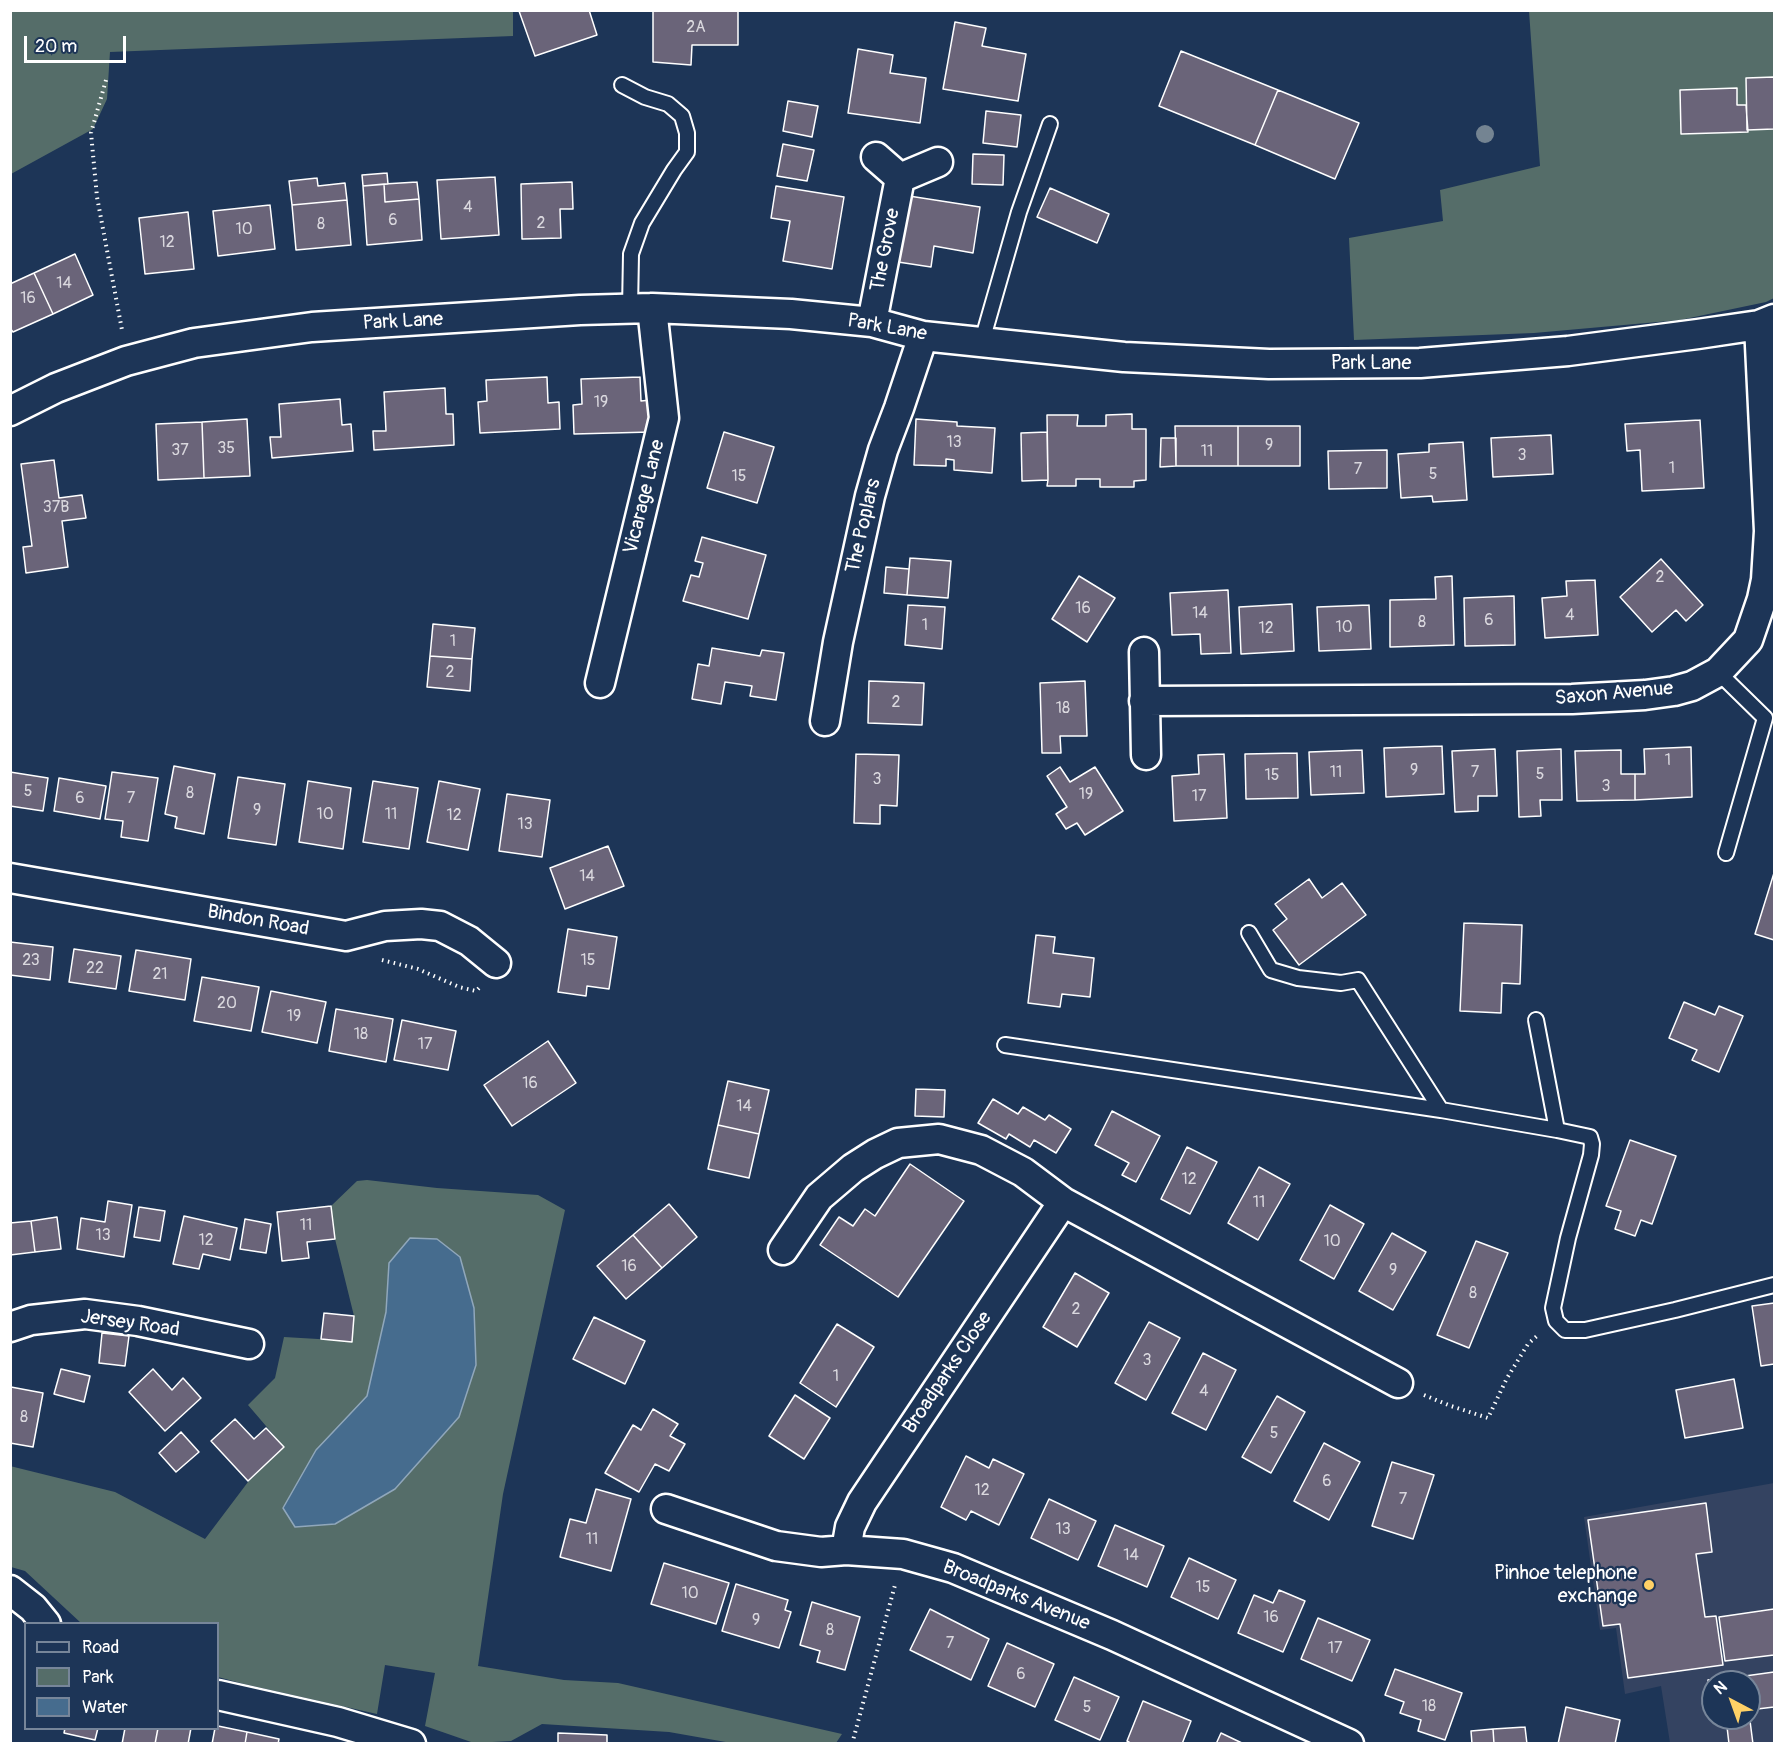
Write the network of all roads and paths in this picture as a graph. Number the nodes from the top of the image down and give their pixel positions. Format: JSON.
{"nodes":[{"id":1,"x":106,"y":80,"type":"dead end"},
{"id":2,"x":622,"y":85,"type":"dead end"},
{"id":3,"x":1050,"y":124,"type":"dead end"},
{"id":4,"x":876,"y":157,"type":"dead end"},
{"id":5,"x":938,"y":162,"type":"dead end"},
{"id":6,"x":900,"y":178,"type":"junction"},
{"id":7,"x":641,"y":308,"type":"junction"},
{"id":8,"x":872,"y":322,"type":"junction"},
{"id":9,"x":1767,"y":322,"type":"edge"},
{"id":10,"x":923,"y":336,"type":"junction"},
{"id":11,"x":982,"y":341,"type":"junction"},
{"id":12,"x":126,"y":361,"type":"junction"},
{"id":13,"x":10,"y":411,"type":"edge"},
{"id":14,"x":1144,"y":652,"type":"dead end"},
{"id":15,"x":1718,"y":672,"type":"junction"},
{"id":16,"x":600,"y":683,"type":"dead end"},
{"id":17,"x":1144,"y":701,"type":"junction"},
{"id":18,"x":825,"y":721,"type":"dead end"},
{"id":19,"x":1146,"y":755,"type":"dead end"},
{"id":20,"x":1726,"y":853,"type":"dead end"},
{"id":21,"x":10,"y":878,"type":"edge"},
{"id":22,"x":1249,"y":933,"type":"dead end"},
{"id":23,"x":375,"y":958,"type":"dead end"},
{"id":24,"x":496,"y":963,"type":"joint"},
{"id":25,"x":1536,"y":1020,"type":"dead end"},
{"id":26,"x":1005,"y":1045,"type":"dead end"},
{"id":27,"x":1442,"y":1110,"type":"junction"},
{"id":28,"x":1557,"y":1130,"type":"junction"},
{"id":29,"x":1063,"y":1202,"type":"junction"},
{"id":30,"x":783,"y":1250,"type":"dead end"},
{"id":31,"x":1774,"y":1285,"type":"edge"},
{"id":32,"x":1556,"y":1321,"type":"junction"},
{"id":33,"x":10,"y":1327,"type":"edge"},
{"id":34,"x":249,"y":1344,"type":"dead end"},
{"id":35,"x":1398,"y":1383,"type":"joint"},
{"id":36,"x":666,"y":1509,"type":"dead end"},
{"id":37,"x":846,"y":1550,"type":"junction"},
{"id":38,"x":903,"y":1554,"type":"junction"},
{"id":39,"x":10,"y":1590,"type":"edge"},
{"id":40,"x":45,"y":1622,"type":"edge"},
{"id":41,"x":219,"y":1695,"type":"edge"},
{"id":42,"x":411,"y":1743,"type":"edge"},
{"id":43,"x":852,"y":1743,"type":"edge"},
{"id":44,"x":1349,"y":1743,"type":"edge"}],
"edges":[{"from":1,"to":12,"type":"path"},
{"from":2,"to":7,"type":"lane"},
{"from":3,"to":11,"type":"lane"},
{"from":4,"to":6,"type":"street"},
{"from":5,"to":6,"type":"street"},
{"from":6,"to":8,"type":"street","name":"The Grove"},
{"from":7,"to":8,"type":"street","name":"Park Lane"},
{"from":7,"to":12,"type":"street","name":"Park Lane"},
{"from":7,"to":16,"type":"street","name":"Vicarage Lane"},
{"from":8,"to":10,"type":"street","name":"Park Lane"},
{"from":9,"to":11,"type":"street","name":"Park Lane"},
{"from":9,"to":15,"type":"street","name":"Saxon Avenue"},
{"from":10,"to":11,"type":"street","name":"Park Lane"},
{"from":10,"to":18,"type":"street","name":"The Poplars"},
{"from":12,"to":13,"type":"street","name":"Park Lane"},
{"from":14,"to":17,"type":"street"},
{"from":15,"to":17,"type":"street","name":"Saxon Avenue"},
{"from":15,"to":20,"type":"lane"},
{"from":17,"to":19,"type":"street"},
{"from":21,"to":24,"type":"street","name":"Bindon Road"},
{"from":22,"to":27,"type":"lane"},
{"from":23,"to":24,"type":"path"},
{"from":25,"to":28,"type":"lane"},
{"from":26,"to":27,"type":"lane"},
{"from":27,"to":28,"type":"lane"},
{"from":28,"to":32,"type":"lane"},
{"from":29,"to":30,"type":"street"},
{"from":29,"to":35,"type":"street"},
{"from":29,"to":37,"type":"street","name":"Broadparks Close"},
{"from":31,"to":32,"type":"lane"},
{"from":32,"to":35,"type":"path"},
{"from":33,"to":34,"type":"street","name":"Jersey Road"},
{"from":36,"to":37,"type":"street","name":"Broadparks Avenue"},
{"from":37,"to":38,"type":"street","name":"Broadparks Avenue"},
{"from":38,"to":43,"type":"path"},
{"from":38,"to":44,"type":"street","name":"Broadparks Avenue"},
{"from":39,"to":40,"type":"street"},
{"from":41,"to":42,"type":"street"}]}
